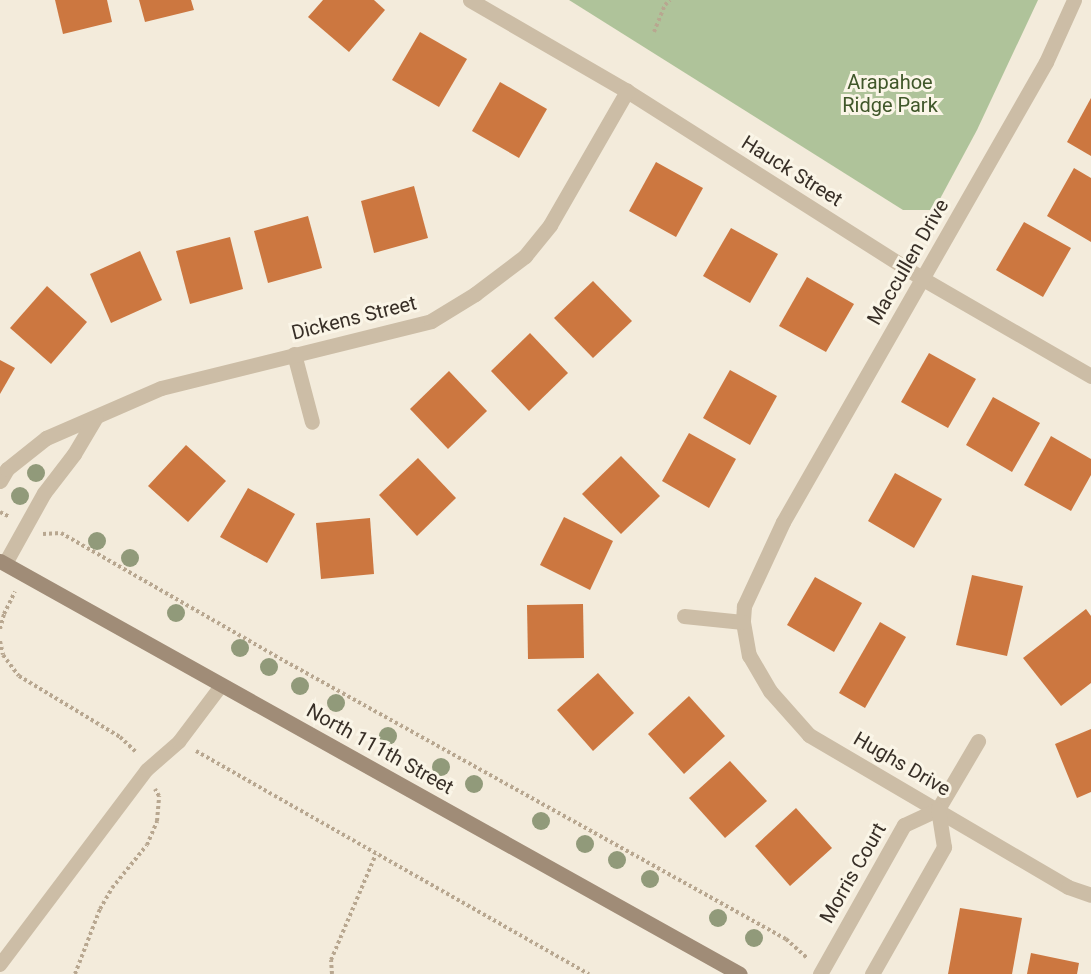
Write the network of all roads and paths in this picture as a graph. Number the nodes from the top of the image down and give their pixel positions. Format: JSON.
{"nodes":[{"id":1,"x":470,"y":0,"type":"edge"},
{"id":2,"x":670,"y":0,"type":"edge"},
{"id":3,"x":1074,"y":0,"type":"edge"},
{"id":4,"x":654,"y":32,"type":"dead end"},
{"id":5,"x":627,"y":91,"type":"junction"},
{"id":6,"x":923,"y":279,"type":"junction"},
{"id":7,"x":294,"y":354,"type":"junction"},
{"id":8,"x":1091,"y":376,"type":"edge"},
{"id":9,"x":96,"y":417,"type":"junction"},
{"id":10,"x":312,"y":422,"type":"dead end"},
{"id":11,"x":0,"y":481,"type":"edge"},
{"id":12,"x":45,"y":535,"type":"dead end"},
{"id":13,"x":774,"y":542,"type":"joint"},
{"id":14,"x":3,"y":562,"type":"edge"},
{"id":15,"x":13,"y":594,"type":"dead end"},
{"id":16,"x":684,"y":616,"type":"dead end"},
{"id":17,"x":743,"y":622,"type":"junction"},
{"id":18,"x":0,"y":629,"type":"edge"},
{"id":19,"x":0,"y":641,"type":"edge"},
{"id":20,"x":222,"y":685,"type":"junction"},
{"id":21,"x":978,"y":741,"type":"dead end"},
{"id":22,"x":179,"y":742,"type":"junction"},
{"id":23,"x":147,"y":770,"type":"junction"},
{"id":24,"x":938,"y":809,"type":"junction"},
{"id":25,"x":376,"y":854,"type":"junction"},
{"id":26,"x":1091,"y":895,"type":"edge"},
{"id":27,"x":810,"y":961,"type":"dead end"},
{"id":28,"x":0,"y":965,"type":"edge"},
{"id":29,"x":75,"y":974,"type":"edge"},
{"id":30,"x":332,"y":974,"type":"edge"},
{"id":31,"x":589,"y":974,"type":"edge"},
{"id":32,"x":740,"y":974,"type":"edge"},
{"id":33,"x":820,"y":974,"type":"edge"},
{"id":34,"x":872,"y":974,"type":"edge"}],
"edges":[{"from":1,"to":5,"type":"street","name":"Hauck Street"},
{"from":2,"to":4,"type":"path"},
{"from":3,"to":6,"type":"street","name":"Maccullen Drive"},
{"from":5,"to":6,"type":"street","name":"Hauck Street"},
{"from":5,"to":7,"type":"street","name":"Dickens Street"},
{"from":6,"to":8,"type":"street","name":"Hauck Street"},
{"from":6,"to":13,"type":"street","name":"Maccullen Drive"},
{"from":7,"to":9,"type":"street","name":"Dickens Street"},
{"from":7,"to":10,"type":"street"},
{"from":9,"to":11,"type":"street","name":"Dickens Street"},
{"from":9,"to":14,"type":"street"},
{"from":12,"to":27,"type":"path"},
{"from":13,"to":17,"type":"street","name":"Hughs Drive"},
{"from":14,"to":20,"type":"street","name":"North 111th Street"},
{"from":15,"to":18,"type":"path"},
{"from":16,"to":17,"type":"street"},
{"from":17,"to":24,"type":"street","name":"Hughs Drive"},
{"from":19,"to":23,"type":"path"},
{"from":20,"to":22,"type":"lane"},
{"from":20,"to":32,"type":"street","name":"North 111th Street"},
{"from":21,"to":24,"type":"street"},
{"from":22,"to":23,"type":"lane"},
{"from":22,"to":25,"type":"path"},
{"from":23,"to":28,"type":"lane"},
{"from":23,"to":29,"type":"path"},
{"from":24,"to":26,"type":"street","name":"Hughs Drive"},
{"from":24,"to":33,"type":"street","name":"Morris Court"},
{"from":24,"to":34,"type":"street"},
{"from":25,"to":30,"type":"path"},
{"from":25,"to":31,"type":"path"}]}
